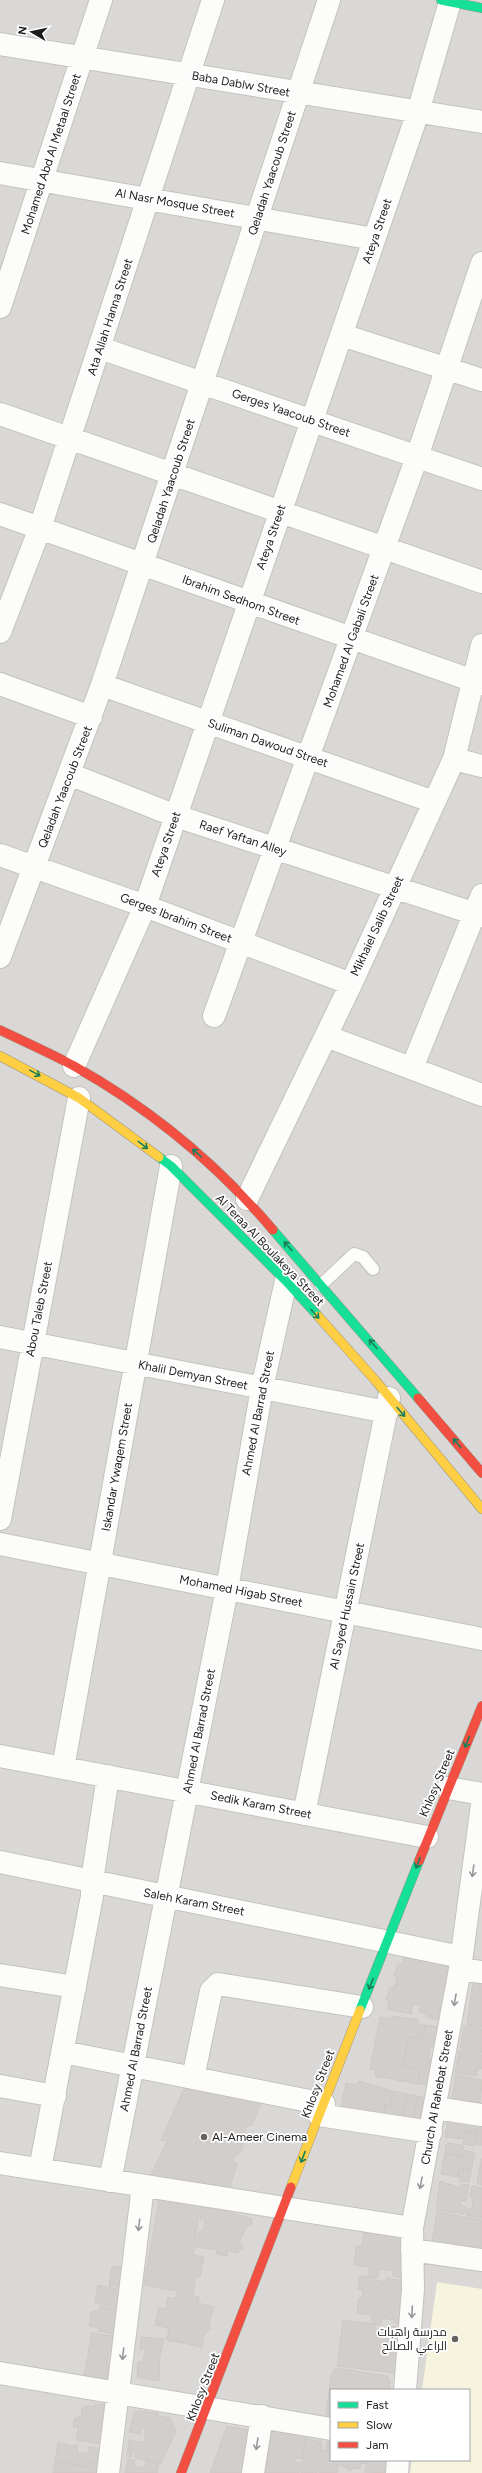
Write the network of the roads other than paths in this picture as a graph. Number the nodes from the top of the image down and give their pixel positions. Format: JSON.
{"nodes":[{"id":1,"x":101,"y":0,"type":"edge"},
{"id":2,"x":213,"y":0,"type":"edge"},
{"id":3,"x":329,"y":0,"type":"edge"},
{"id":4,"x":445,"y":1,"type":"edge"},
{"id":5,"x":482,"y":8,"type":"edge"},
{"id":6,"x":0,"y":44,"type":"edge"},
{"id":7,"x":82,"y":58,"type":"junction"},
{"id":8,"x":189,"y":75,"type":"junction"},
{"id":9,"x":298,"y":94,"type":"junction"},
{"id":10,"x":418,"y":112,"type":"junction"},
{"id":11,"x":482,"y":122,"type":"edge"},
{"id":12,"x":0,"y":173,"type":"edge"},
{"id":13,"x":42,"y":181,"type":"junction"},
{"id":14,"x":149,"y":199,"type":"junction"},
{"id":15,"x":258,"y":217,"type":"junction"},
{"id":16,"x":374,"y":239,"type":"junction"},
{"id":17,"x":482,"y":263,"type":"edge"},
{"id":18,"x":0,"y":307,"type":"edge"},
{"id":19,"x":342,"y":335,"type":"junction"},
{"id":20,"x":100,"y":348,"type":"junction"},
{"id":21,"x":446,"y":368,"type":"junction"},
{"id":22,"x":482,"y":380,"type":"edge"},
{"id":23,"x":203,"y":384,"type":"junction"},
{"id":24,"x":0,"y":414,"type":"edge"},
{"id":25,"x":312,"y":420,"type":"junction"},
{"id":26,"x":70,"y":438,"type":"junction"},
{"id":27,"x":417,"y":456,"type":"junction"},
{"id":28,"x":173,"y":474,"type":"junction"},
{"id":29,"x":482,"y":479,"type":"edge"},
{"id":30,"x":280,"y":511,"type":"junction"},
{"id":31,"x":0,"y":514,"type":"edge"},
{"id":32,"x":40,"y":528,"type":"junction"},
{"id":33,"x":384,"y":548,"type":"junction"},
{"id":34,"x":143,"y":565,"type":"junction"},
{"id":35,"x":482,"y":582,"type":"edge"},
{"id":36,"x":6,"y":599,"type":"edge"},
{"id":37,"x":249,"y":602,"type":"junction"},
{"id":38,"x":0,"y":632,"type":"edge"},
{"id":39,"x":352,"y":640,"type":"junction"},
{"id":40,"x":482,"y":645,"type":"edge"},
{"id":41,"x":477,"y":683,"type":"edge"},
{"id":42,"x":0,"y":684,"type":"edge"},
{"id":43,"x":102,"y":685,"type":"junction"},
{"id":44,"x":91,"y":717,"type":"junction"},
{"id":45,"x":208,"y":722,"type":"junction"},
{"id":46,"x":309,"y":757,"type":"junction"},
{"id":47,"x":454,"y":759,"type":"junction"},
{"id":48,"x":482,"y":766,"type":"edge"},
{"id":49,"x":70,"y":774,"type":"junction"},
{"id":50,"x":434,"y":802,"type":"junction"},
{"id":51,"x":176,"y":816,"type":"junction"},
{"id":52,"x":276,"y":848,"type":"junction"},
{"id":53,"x":0,"y":855,"type":"edge"},
{"id":54,"x":35,"y":867,"type":"junction"},
{"id":55,"x":396,"y":886,"type":"junction"},
{"id":56,"x":145,"y":906,"type":"junction"},
{"id":57,"x":480,"y":908,"type":"edge"},
{"id":58,"x":241,"y":943,"type":"junction"},
{"id":59,"x":0,"y":957,"type":"edge"},
{"id":60,"x":351,"y":984,"type":"junction"},
{"id":61,"x":214,"y":1016,"type":"dead end"},
{"id":62,"x":0,"y":1030,"type":"edge"},
{"id":63,"x":326,"y":1036,"type":"junction"},
{"id":64,"x":0,"y":1056,"type":"edge"},
{"id":65,"x":74,"y":1066,"type":"junction"},
{"id":66,"x":412,"y":1068,"type":"junction"},
{"id":67,"x":482,"y":1095,"type":"edge"},
{"id":68,"x":79,"y":1098,"type":"junction"},
{"id":69,"x":171,"y":1166,"type":"junction"},
{"id":70,"x":246,"y":1199,"type":"junction"},
{"id":71,"x":374,"y":1269,"type":"dead end"},
{"id":72,"x":286,"y":1281,"type":"junction"},
{"id":73,"x":321,"y":1285,"type":"junction"},
{"id":74,"x":0,"y":1337,"type":"edge"},
{"id":75,"x":33,"y":1344,"type":"junction"},
{"id":76,"x":135,"y":1364,"type":"junction"},
{"id":77,"x":383,"y":1373,"type":"junction"},
{"id":78,"x":262,"y":1388,"type":"junction"},
{"id":79,"x":388,"y":1405,"type":"junction"},
{"id":80,"x":482,"y":1473,"type":"edge"},
{"id":81,"x":482,"y":1509,"type":"edge"},
{"id":82,"x":0,"y":1519,"type":"edge"},
{"id":83,"x":0,"y":1544,"type":"edge"},
{"id":84,"x":99,"y":1563,"type":"junction"},
{"id":85,"x":227,"y":1589,"type":"junction"},
{"id":86,"x":345,"y":1612,"type":"junction"},
{"id":87,"x":482,"y":1639,"type":"edge"},
{"id":88,"x":482,"y":1706,"type":"edge"},
{"id":89,"x":0,"y":1756,"type":"edge"},
{"id":90,"x":62,"y":1768,"type":"junction"},
{"id":91,"x":108,"y":1776,"type":"junction"},
{"id":92,"x":448,"y":1788,"type":"junction"},
{"id":93,"x":187,"y":1791,"type":"junction"},
{"id":94,"x":482,"y":1794,"type":"edge"},
{"id":95,"x":482,"y":1805,"type":"edge"},
{"id":96,"x":304,"y":1814,"type":"junction"},
{"id":97,"x":427,"y":1837,"type":"junction"},
{"id":98,"x":0,"y":1862,"type":"edge"},
{"id":99,"x":92,"y":1881,"type":"junction"},
{"id":100,"x":166,"y":1896,"type":"junction"},
{"id":101,"x":388,"y":1941,"type":"junction"},
{"id":102,"x":461,"y":1963,"type":"junction"},
{"id":103,"x":482,"y":1972,"type":"edge"},
{"id":104,"x":0,"y":1975,"type":"edge"},
{"id":105,"x":75,"y":1987,"type":"junction"},
{"id":106,"x":362,"y":2007,"type":"junction"},
{"id":107,"x":63,"y":2052,"type":"junction"},
{"id":108,"x":133,"y":2066,"type":"junction"},
{"id":109,"x":192,"y":2078,"type":"junction"},
{"id":110,"x":0,"y":2086,"type":"edge"},
{"id":111,"x":54,"y":2096,"type":"junction"},
{"id":112,"x":435,"y":2108,"type":"junction"},
{"id":113,"x":321,"y":2110,"type":"junction"},
{"id":114,"x":482,"y":2115,"type":"edge"},
{"id":115,"x":431,"y":2132,"type":"junction"},
{"id":116,"x":0,"y":2163,"type":"edge"},
{"id":117,"x":40,"y":2170,"type":"junction"},
{"id":118,"x":110,"y":2181,"type":"junction"},
{"id":119,"x":143,"y":2186,"type":"junction"},
{"id":120,"x":282,"y":2209,"type":"junction"},
{"id":121,"x":412,"y":2228,"type":"junction"},
{"id":122,"x":412,"y":2250,"type":"junction"},
{"id":123,"x":482,"y":2260,"type":"edge"},
{"id":124,"x":0,"y":2373,"type":"edge"},
{"id":125,"x":405,"y":2389,"type":"edge"},
{"id":126,"x":118,"y":2392,"type":"junction"},
{"id":127,"x":210,"y":2406,"type":"junction"},
{"id":128,"x":262,"y":2416,"type":"junction"},
{"id":129,"x":330,"y":2429,"type":"edge"},
{"id":130,"x":398,"y":2461,"type":"edge"},
{"id":131,"x":108,"y":2473,"type":"edge"},
{"id":132,"x":182,"y":2473,"type":"edge"},
{"id":133,"x":253,"y":2473,"type":"edge"},
{"id":134,"x":397,"y":2473,"type":"edge"}],
"edges":[{"from":1,"to":7,"type":"street","name":"Mohamed Abd Al Metaal Street"},
{"from":2,"to":8,"type":"street","name":"Ata Allah Hanna Street"},
{"from":3,"to":9,"type":"street","name":"Qeladah Yaacoub Street"},
{"from":4,"to":5,"type":"main road"},
{"from":4,"to":10,"type":"street","name":"Ateya Street"},
{"from":6,"to":7,"type":"street","name":"Baba Dablw Street"},
{"from":7,"to":8,"type":"street","name":"Baba Dablw Street"},
{"from":7,"to":13,"type":"street","name":"Mohamed Abd Al Metaal Street"},
{"from":8,"to":9,"type":"street","name":"Baba Dablw Street"},
{"from":8,"to":14,"type":"street","name":"Ata Allah Hanna Street"},
{"from":9,"to":10,"type":"street","name":"Baba Dablw Street"},
{"from":9,"to":15,"type":"street","name":"Qeladah Yaacoub Street"},
{"from":10,"to":11,"type":"street","name":"Baba Dablw Street"},
{"from":10,"to":16,"type":"street","name":"Ateya Street"},
{"from":12,"to":13,"type":"street","name":"Al Nasr Mosque Street"},
{"from":13,"to":14,"type":"street","name":"Al Nasr Mosque Street"},
{"from":13,"to":18,"type":"street","name":"Mohamed Abd Al Metaal Street"},
{"from":14,"to":15,"type":"street","name":"Al Nasr Mosque Street"},
{"from":14,"to":20,"type":"street","name":"Ata Allah Hanna Street"},
{"from":15,"to":16,"type":"street","name":"Al Nasr Mosque Street"},
{"from":15,"to":23,"type":"street","name":"Qeladah Yaacoub Street"},
{"from":16,"to":19,"type":"street","name":"Ateya Street"},
{"from":17,"to":21,"type":"street","name":"Mohamed Al Gabali Street"},
{"from":19,"to":21,"type":"street"},
{"from":19,"to":25,"type":"street","name":"Ateya Street"},
{"from":20,"to":23,"type":"street","name":"Gerges Yaacoub Street"},
{"from":20,"to":26,"type":"street","name":"Ata Allah Hanna Street"},
{"from":21,"to":22,"type":"street"},
{"from":21,"to":27,"type":"street","name":"Mohamed Al Gabali Street"},
{"from":23,"to":25,"type":"street","name":"Gerges Yaacoub Street"},
{"from":23,"to":28,"type":"street","name":"Qeladah Yaacoub Street"},
{"from":24,"to":26,"type":"street"},
{"from":25,"to":27,"type":"street","name":"Gerges Yaacoub Street"},
{"from":25,"to":30,"type":"street","name":"Ateya Street"},
{"from":26,"to":28,"type":"street"},
{"from":26,"to":32,"type":"street","name":"Ata Allah Hanna Street"},
{"from":27,"to":29,"type":"street","name":"Gerges Yaacoub Street"},
{"from":27,"to":33,"type":"street","name":"Mohamed Al Gabali Street"},
{"from":28,"to":30,"type":"street"},
{"from":28,"to":34,"type":"street","name":"Qeladah Yaacoub Street"},
{"from":30,"to":33,"type":"street"},
{"from":30,"to":37,"type":"street","name":"Ateya Street"},
{"from":31,"to":32,"type":"street","name":"Ibrahim Sedhom Street"},
{"from":32,"to":34,"type":"street","name":"Ibrahim Sedhom Street"},
{"from":32,"to":36,"type":"street","name":"Ata Allah Hanna Street"},
{"from":33,"to":35,"type":"street"},
{"from":33,"to":39,"type":"street","name":"Mohamed Al Gabali Street"},
{"from":34,"to":37,"type":"street","name":"Ibrahim Sedhom Street"},
{"from":34,"to":43,"type":"street","name":"Qeladah Yaacoub Street"},
{"from":36,"to":38,"type":"street","name":"Ata Allah Hanna Street"},
{"from":37,"to":39,"type":"street","name":"Ibrahim Sedhom Street"},
{"from":37,"to":45,"type":"street","name":"Ateya Street"},
{"from":39,"to":41,"type":"street","name":"Ibrahim Sedhom Street"},
{"from":39,"to":46,"type":"street","name":"Mohamed Al Gabali Street"},
{"from":40,"to":41,"type":"street","name":"Mikhaiel Salib Street"},
{"from":41,"to":47,"type":"street","name":"Mikhaiel Salib Street"},
{"from":42,"to":44,"type":"street"},
{"from":43,"to":44,"type":"street","name":"Qeladah Yaacoub Street"},
{"from":43,"to":45,"type":"street","name":"Suliman Dawoud Street"},
{"from":44,"to":49,"type":"street","name":"Qeladah Yaacoub Street"},
{"from":45,"to":46,"type":"street","name":"Suliman Dawoud Street"},
{"from":45,"to":51,"type":"street","name":"Ateya Street"},
{"from":46,"to":50,"type":"street","name":"Suliman Dawoud Street"},
{"from":46,"to":52,"type":"street","name":"Mohamed Al Gabali Street"},
{"from":47,"to":48,"type":"street"},
{"from":47,"to":50,"type":"street","name":"Mikhaiel Salib Street"},
{"from":49,"to":51,"type":"street","name":"Raef Yaftan Alley"},
{"from":49,"to":54,"type":"street","name":"Qeladah Yaacoub Street"},
{"from":50,"to":55,"type":"street","name":"Mikhaiel Salib Street"},
{"from":51,"to":52,"type":"street","name":"Raef Yaftan Alley"},
{"from":51,"to":56,"type":"street","name":"Ateya Street"},
{"from":52,"to":55,"type":"street","name":"Raef Yaftan Alley"},
{"from":52,"to":58,"type":"street","name":"Mohamed Al Gabali Street"},
{"from":53,"to":54,"type":"street","name":"Gerges Ibrahim Street"},
{"from":54,"to":56,"type":"street","name":"Gerges Ibrahim Street"},
{"from":54,"to":59,"type":"street","name":"Qeladah Yaacoub Street"},
{"from":55,"to":57,"type":"street","name":"Raef Yaftan Alley"},
{"from":55,"to":60,"type":"street","name":"Mikhaiel Salib Street"},
{"from":56,"to":58,"type":"street","name":"Gerges Ibrahim Street"},
{"from":56,"to":65,"type":"street","name":"Ateya Street"},
{"from":57,"to":66,"type":"street"},
{"from":58,"to":60,"type":"street","name":"Gerges Ibrahim Street"},
{"from":58,"to":61,"type":"street","name":"Mohamed Al Gabali Street"},
{"from":60,"to":63,"type":"street","name":"Mikhaiel Salib Street"},
{"from":62,"to":65,"type":"main road","name":"Al Teraa Al Boulakeya Street"},
{"from":63,"to":66,"type":"street"},
{"from":63,"to":70,"type":"street","name":"Mikhaiel Salib Street"},
{"from":64,"to":68,"type":"main road","name":"Al Teraa Al Boulakeya Street","one_way":true},
{"from":70,"to":65,"type":"main road","name":"Al Teraa Al Boulakeya Street","one_way":true},
{"from":66,"to":67,"type":"street"},
{"from":68,"to":69,"type":"main road","name":"Al Teraa Al Boulakeya Street","one_way":true},
{"from":68,"to":75,"type":"street","name":"Abou Taleb Street"},
{"from":69,"to":72,"type":"main road","name":"Al Teraa Al Boulakeya Street"},
{"from":69,"to":76,"type":"street","name":"Iskandar Ywaqem Street"},
{"from":73,"to":70,"type":"main road","name":"Al Teraa Al Boulakeya Street","one_way":true},
{"from":71,"to":73,"type":"lane"},
{"from":72,"to":77,"type":"main road","name":"Al Teraa Al Boulakeya Street","one_way":true},
{"from":72,"to":78,"type":"street","name":"Ahmed Al Barrad Street"},
{"from":77,"to":73,"type":"main road","name":"Al Teraa Al Boulakeya Street","one_way":true},
{"from":74,"to":75,"type":"street","name":"Khalil Demyan Street"},
{"from":75,"to":76,"type":"street","name":"Khalil Demyan Street"},
{"from":75,"to":82,"type":"street","name":"Abou Taleb Street"},
{"from":76,"to":78,"type":"street","name":"Khalil Demyan Street"},
{"from":76,"to":84,"type":"street","name":"Iskandar Ywaqem Street"},
{"from":77,"to":79,"type":"main road","name":"Al Teraa Al Boulakeya Street"},
{"from":80,"to":77,"type":"main road","name":"Al Teraa Al Boulakeya Street","one_way":true},
{"from":78,"to":79,"type":"street","name":"Khalil Demyan Street"},
{"from":78,"to":85,"type":"street","name":"Ahmed Al Barrad Street"},
{"from":79,"to":81,"type":"main road","name":"Al Teraa Al Boulakeya Street","one_way":true},
{"from":79,"to":86,"type":"street","name":"Al Sayed Hussain Street"},
{"from":83,"to":84,"type":"street","name":"Mohamed Higab Street"},
{"from":84,"to":85,"type":"street","name":"Mohamed Higab Street"},
{"from":84,"to":90,"type":"street","name":"Iskandar Ywaqem Street"},
{"from":85,"to":86,"type":"street","name":"Mohamed Higab Street"},
{"from":85,"to":93,"type":"street","name":"Ahmed Al Barrad Street"},
{"from":86,"to":87,"type":"street","name":"Mohamed Higab Street"},
{"from":86,"to":96,"type":"street","name":"Al Sayed Hussain Street"},
{"from":88,"to":92,"type":"main road","name":"Khlosy Street","one_way":true},
{"from":89,"to":90,"type":"street","name":"Sedik Karam Street"},
{"from":90,"to":91,"type":"street","name":"Sedik Karam Street"},
{"from":91,"to":93,"type":"street","name":"Sedik Karam Street"},
{"from":91,"to":99,"type":"street"},
{"from":92,"to":94,"type":"street"},
{"from":92,"to":97,"type":"main road","name":"Khlosy Street"},
{"from":93,"to":96,"type":"street","name":"Sedik Karam Street"},
{"from":93,"to":100,"type":"street","name":"Ahmed Al Barrad Street"},
{"from":95,"to":102,"type":"street","name":"Church Al Rahebat Street","one_way":true},
{"from":96,"to":97,"type":"street","name":"Sedik Karam Street"},
{"from":97,"to":101,"type":"main road","name":"Khlosy Street","one_way":true},
{"from":98,"to":99,"type":"street","name":"Saleh Karam Street"},
{"from":99,"to":100,"type":"street","name":"Saleh Karam Street"},
{"from":99,"to":105,"type":"street"},
{"from":100,"to":101,"type":"street","name":"Saleh Karam Street"},
{"from":100,"to":108,"type":"street","name":"Ahmed Al Barrad Street"},
{"from":101,"to":102,"type":"street","name":"Saleh Karam Street"},
{"from":101,"to":106,"type":"main road","name":"Khlosy Street","one_way":true},
{"from":102,"to":103,"type":"street","name":"Saleh Karam Street"},
{"from":102,"to":112,"type":"street","name":"Church Al Rahebat Street","one_way":true},
{"from":104,"to":105,"type":"street"},
{"from":105,"to":107,"type":"street"},
{"from":106,"to":109,"type":"street"},
{"from":106,"to":113,"type":"main road","name":"Khlosy Street"},
{"from":107,"to":108,"type":"street"},
{"from":107,"to":111,"type":"street"},
{"from":108,"to":109,"type":"street"},
{"from":108,"to":118,"type":"street","name":"Ahmed Al Barrad Street"},
{"from":109,"to":113,"type":"street"},
{"from":110,"to":111,"type":"street"},
{"from":111,"to":117,"type":"street"},
{"from":112,"to":114,"type":"street"},
{"from":112,"to":115,"type":"street","name":"Church Al Rahebat Street"},
{"from":113,"to":115,"type":"street"},
{"from":113,"to":120,"type":"main road","name":"Khlosy Street","one_way":true},
{"from":115,"to":121,"type":"street","name":"Church Al Rahebat Street","one_way":true},
{"from":116,"to":117,"type":"street"},
{"from":117,"to":118,"type":"street"},
{"from":118,"to":119,"type":"street"},
{"from":119,"to":120,"type":"street"},
{"from":119,"to":126,"type":"street","one_way":true},
{"from":120,"to":121,"type":"street"},
{"from":120,"to":127,"type":"main road","name":"Khlosy Street"},
{"from":121,"to":122,"type":"street","name":"Church Al Rahebat Street"},
{"from":122,"to":123,"type":"street"},
{"from":122,"to":125,"type":"street","name":"Church Al Rahebat Street","one_way":true},
{"from":124,"to":126,"type":"street"},
{"from":126,"to":127,"type":"street"},
{"from":126,"to":131,"type":"street"},
{"from":127,"to":128,"type":"street"},
{"from":127,"to":132,"type":"main road","name":"Khlosy Street"},
{"from":128,"to":129,"type":"street"},
{"from":128,"to":133,"type":"street","one_way":true},
{"from":130,"to":134,"type":"street"}]}
